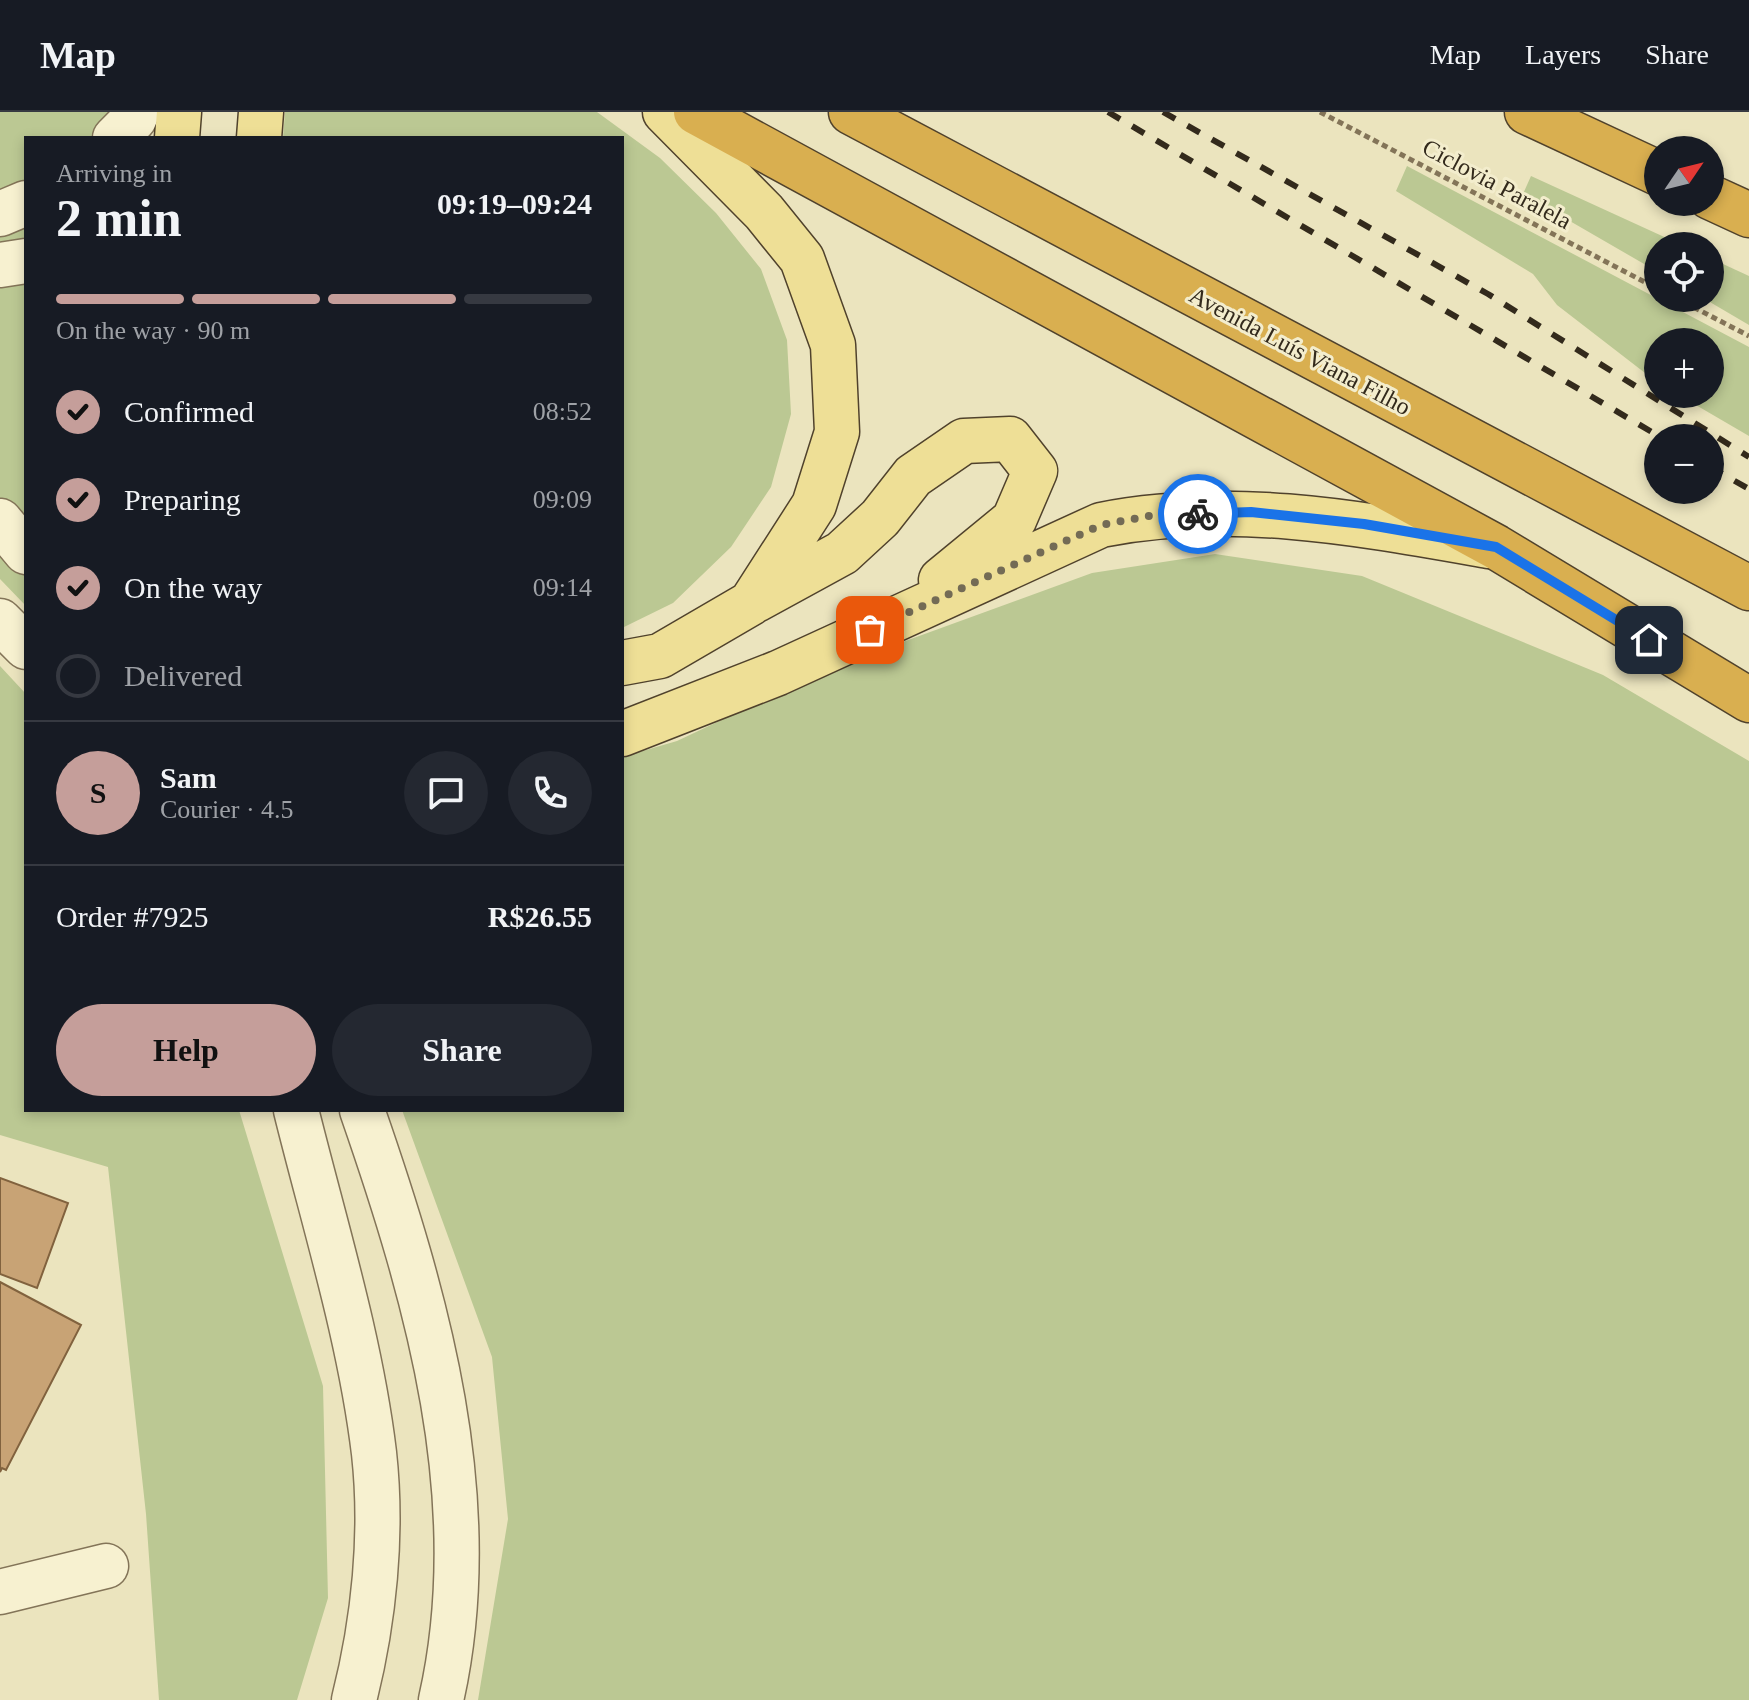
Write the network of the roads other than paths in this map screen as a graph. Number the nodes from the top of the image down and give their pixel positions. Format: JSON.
{"nodes":[{"id":1,"x":137,"y":112,"type":"edge"},
{"id":2,"x":179,"y":112,"type":"edge"},
{"id":3,"x":261,"y":112,"type":"edge"},
{"id":4,"x":665,"y":112,"type":"edge"},
{"id":5,"x":696,"y":112,"type":"edge"},
{"id":6,"x":851,"y":112,"type":"edge"},
{"id":7,"x":1527,"y":112,"type":"edge"},
{"id":8,"x":117,"y":136,"type":"edge"},
{"id":9,"x":177,"y":136,"type":"edge"},
{"id":10,"x":259,"y":136,"type":"edge"},
{"id":11,"x":1644,"y":166,"type":"edge"},
{"id":12,"x":24,"y":204,"type":"edge"},
{"id":13,"x":0,"y":214,"type":"edge"},
{"id":14,"x":24,"y":261,"type":"edge"},
{"id":15,"x":0,"y":265,"type":"edge"},
{"id":16,"x":0,"y":521,"type":"edge"},
{"id":17,"x":1496,"y":547,"type":"junction"},
{"id":18,"x":24,"y":550,"type":"edge"},
{"id":19,"x":1749,"y":588,"type":"edge"},
{"id":20,"x":751,"y":603,"type":"junction"},
{"id":21,"x":896,"y":618,"type":"junction"},
{"id":22,"x":0,"y":621,"type":"edge"},
{"id":23,"x":24,"y":645,"type":"edge"},
{"id":24,"x":624,"y":663,"type":"edge"},
{"id":25,"x":1749,"y":700,"type":"edge"},
{"id":26,"x":624,"y":733,"type":"edge"},
{"id":27,"x":296,"y":1112,"type":"edge"},
{"id":28,"x":363,"y":1112,"type":"edge"},
{"id":29,"x":106,"y":1566,"type":"dead end"},
{"id":30,"x":0,"y":1592,"type":"edge"},
{"id":31,"x":354,"y":1700,"type":"edge"},
{"id":32,"x":441,"y":1700,"type":"edge"}],
"edges":[{"from":1,"to":8,"type":"street"},
{"from":2,"to":9,"type":"main road"},
{"from":3,"to":10,"type":"main road"},
{"from":4,"to":20,"type":"main road"},
{"from":5,"to":17,"type":"highway"},
{"from":6,"to":19,"type":"highway","name":"Avenida Luís Viana Filho"},
{"from":7,"to":11,"type":"highway"},
{"from":12,"to":13,"type":"street"},
{"from":14,"to":15,"type":"street"},
{"from":16,"to":18,"type":"street"},
{"from":17,"to":21,"type":"main road"},
{"from":17,"to":25,"type":"highway"},
{"from":20,"to":21,"type":"main road"},
{"from":20,"to":24,"type":"main road"},
{"from":21,"to":26,"type":"main road"},
{"from":22,"to":23,"type":"street"},
{"from":27,"to":31,"type":"street"},
{"from":28,"to":32,"type":"street"},
{"from":29,"to":30,"type":"street"}]}
